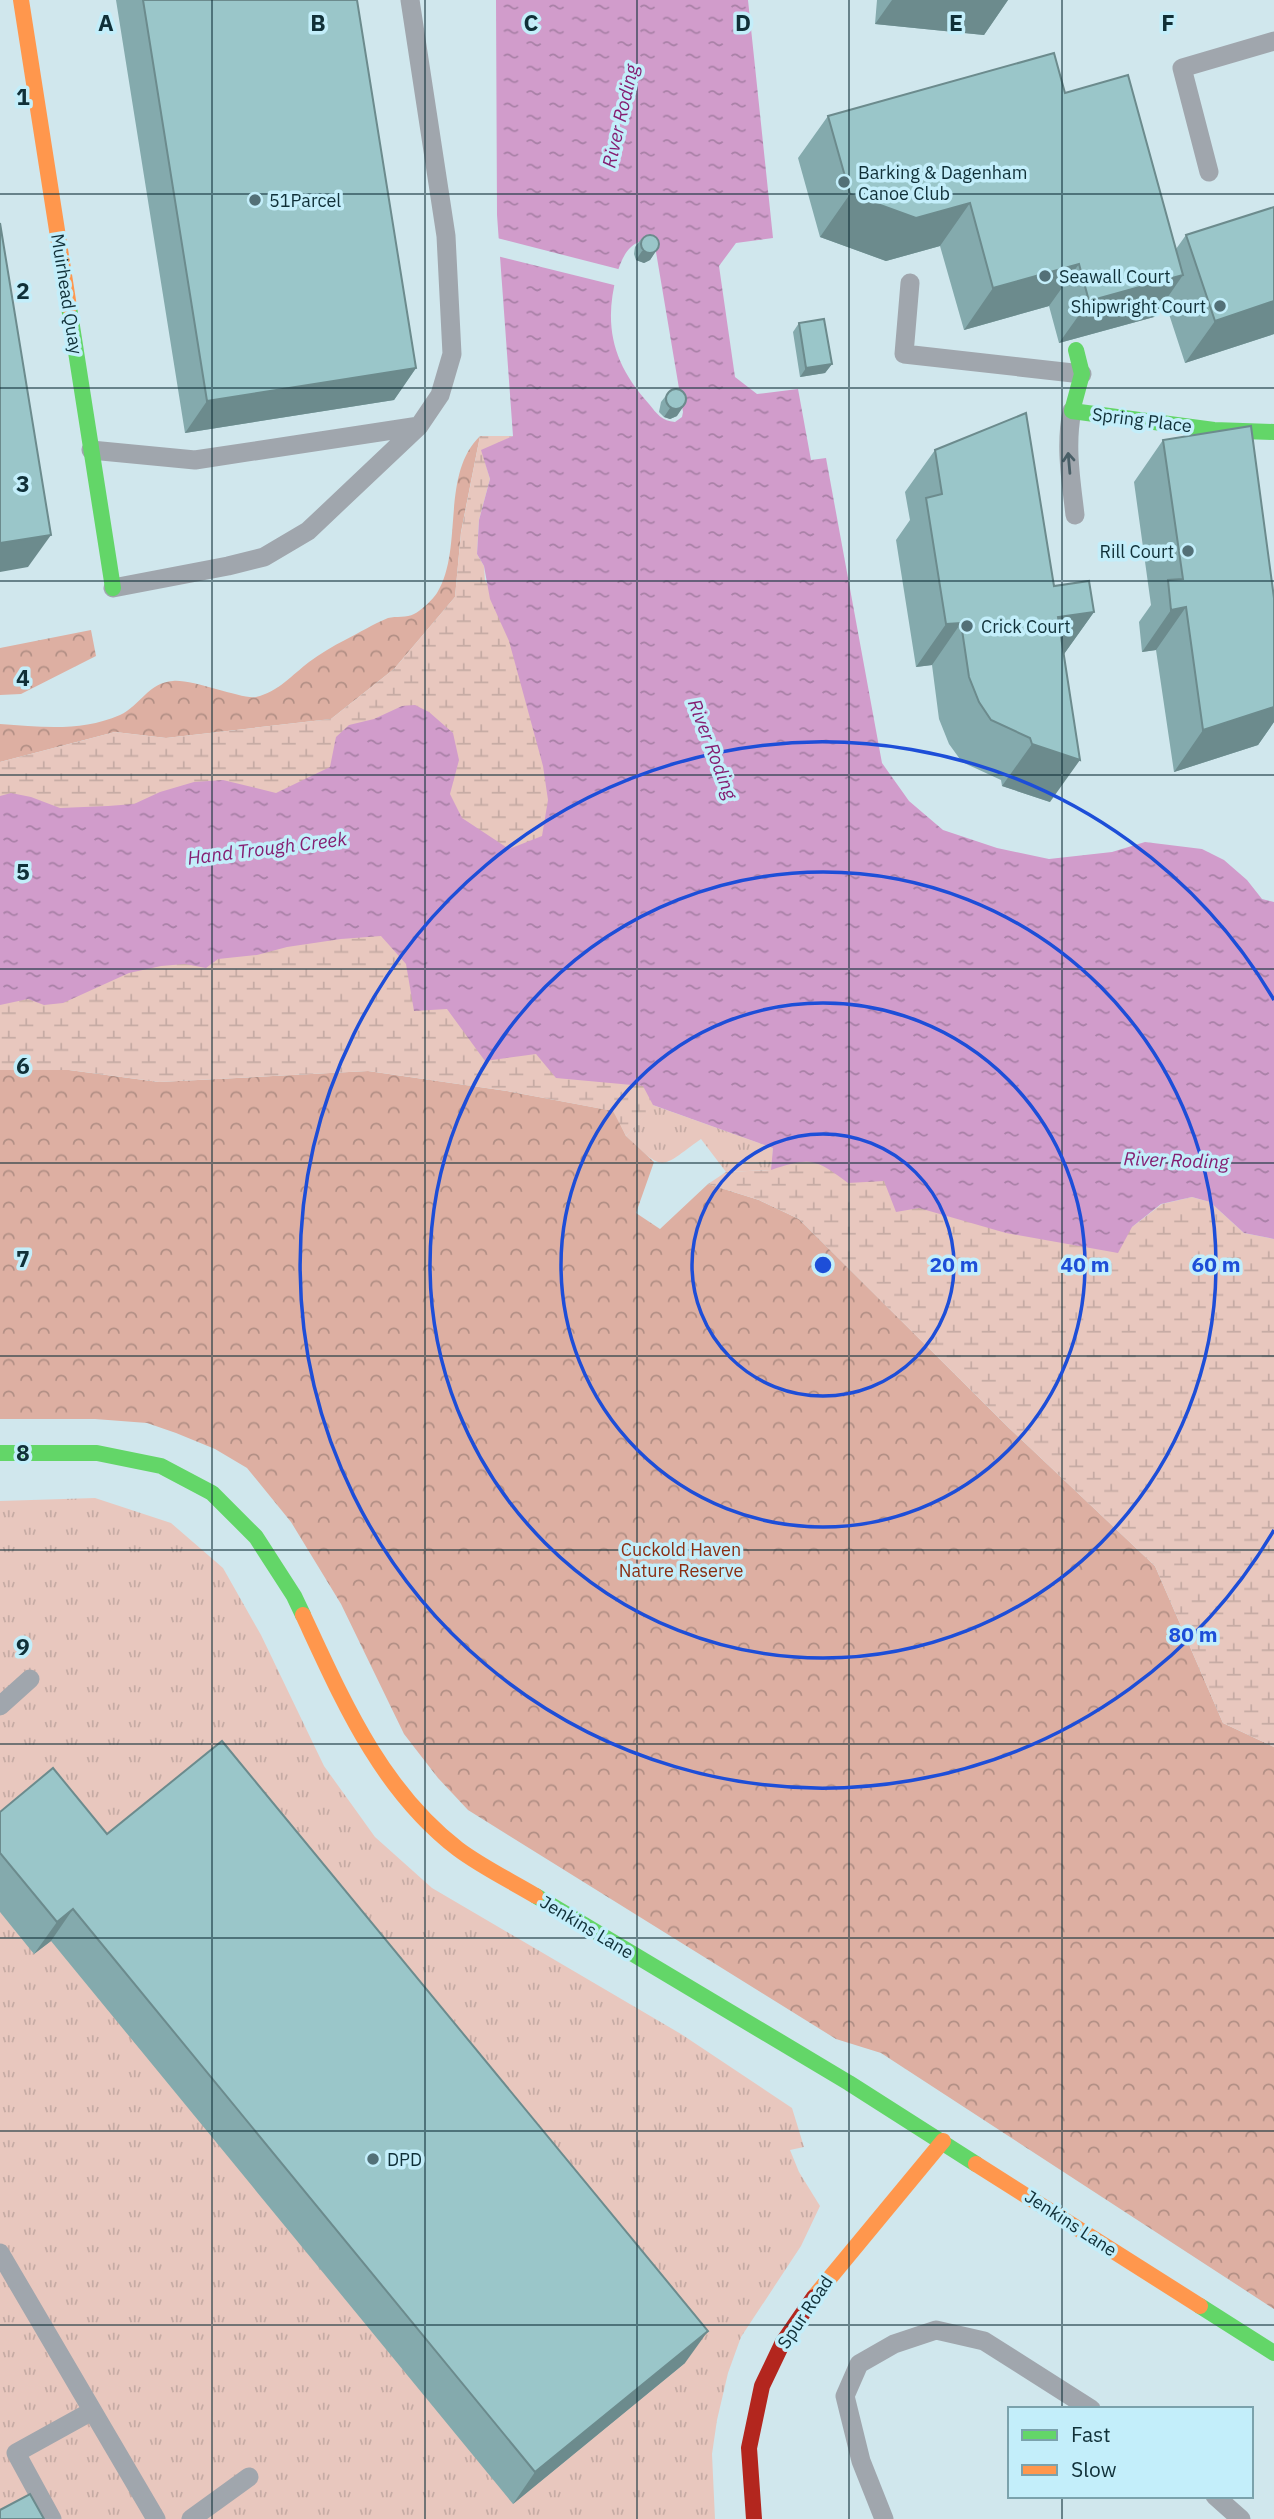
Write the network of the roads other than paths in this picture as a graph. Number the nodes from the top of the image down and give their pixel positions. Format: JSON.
{"nodes":[{"id":1,"x":21,"y":0,"type":"edge"},
{"id":2,"x":410,"y":0,"type":"edge"},
{"id":3,"x":1274,"y":41,"type":"edge"},
{"id":4,"x":1209,"y":172,"type":"dead end"},
{"id":5,"x":910,"y":283,"type":"dead end"},
{"id":6,"x":1076,"y":350,"type":"dead end"},
{"id":7,"x":1082,"y":374,"type":"junction"},
{"id":8,"x":1072,"y":411,"type":"junction"},
{"id":9,"x":419,"y":426,"type":"junction"},
{"id":10,"x":1274,"y":432,"type":"edge"},
{"id":11,"x":91,"y":450,"type":"junction"},
{"id":12,"x":1075,"y":515,"type":"dead end"},
{"id":13,"x":113,"y":588,"type":"joint"},
{"id":14,"x":0,"y":1453,"type":"edge"},
{"id":15,"x":30,"y":1679,"type":"dead end"},
{"id":16,"x":0,"y":1706,"type":"edge"},
{"id":17,"x":943,"y":2141,"type":"junction"},
{"id":18,"x":0,"y":2253,"type":"edge"},
{"id":19,"x":1274,"y":2353,"type":"edge"},
{"id":20,"x":1088,"y":2407,"type":"edge"},
{"id":21,"x":92,"y":2411,"type":"junction"},
{"id":22,"x":249,"y":2477,"type":"dead end"},
{"id":23,"x":1216,"y":2498,"type":"edge"},
{"id":24,"x":52,"y":2519,"type":"edge"},
{"id":25,"x":156,"y":2519,"type":"edge"},
{"id":26,"x":191,"y":2519,"type":"edge"},
{"id":27,"x":754,"y":2519,"type":"edge"},
{"id":28,"x":884,"y":2519,"type":"edge"},
{"id":29,"x":1241,"y":2519,"type":"edge"}],
"edges":[{"from":1,"to":11,"type":"street","name":"Muirhead Quay"},
{"from":2,"to":9,"type":"lane"},
{"from":3,"to":4,"type":"lane"},
{"from":5,"to":7,"type":"lane"},
{"from":6,"to":7,"type":"street","name":"Spring Place"},
{"from":7,"to":8,"type":"street","name":"Spring Place"},
{"from":8,"to":10,"type":"street","name":"Spring Place"},
{"from":12,"to":8,"type":"lane","one_way":true},
{"from":9,"to":11,"type":"lane"},
{"from":9,"to":13,"type":"lane"},
{"from":11,"to":13,"type":"street","name":"Muirhead Quay"},
{"from":14,"to":17,"type":"street","name":"Jenkins Lane"},
{"from":15,"to":16,"type":"lane"},
{"from":17,"to":19,"type":"street","name":"Jenkins Lane"},
{"from":17,"to":27,"type":"street","name":"Spur Road"},
{"from":18,"to":21,"type":"lane"},
{"from":20,"to":28,"type":"lane"},
{"from":21,"to":24,"type":"lane"},
{"from":21,"to":25,"type":"lane"},
{"from":22,"to":26,"type":"lane"},
{"from":23,"to":29,"type":"lane"}]}
